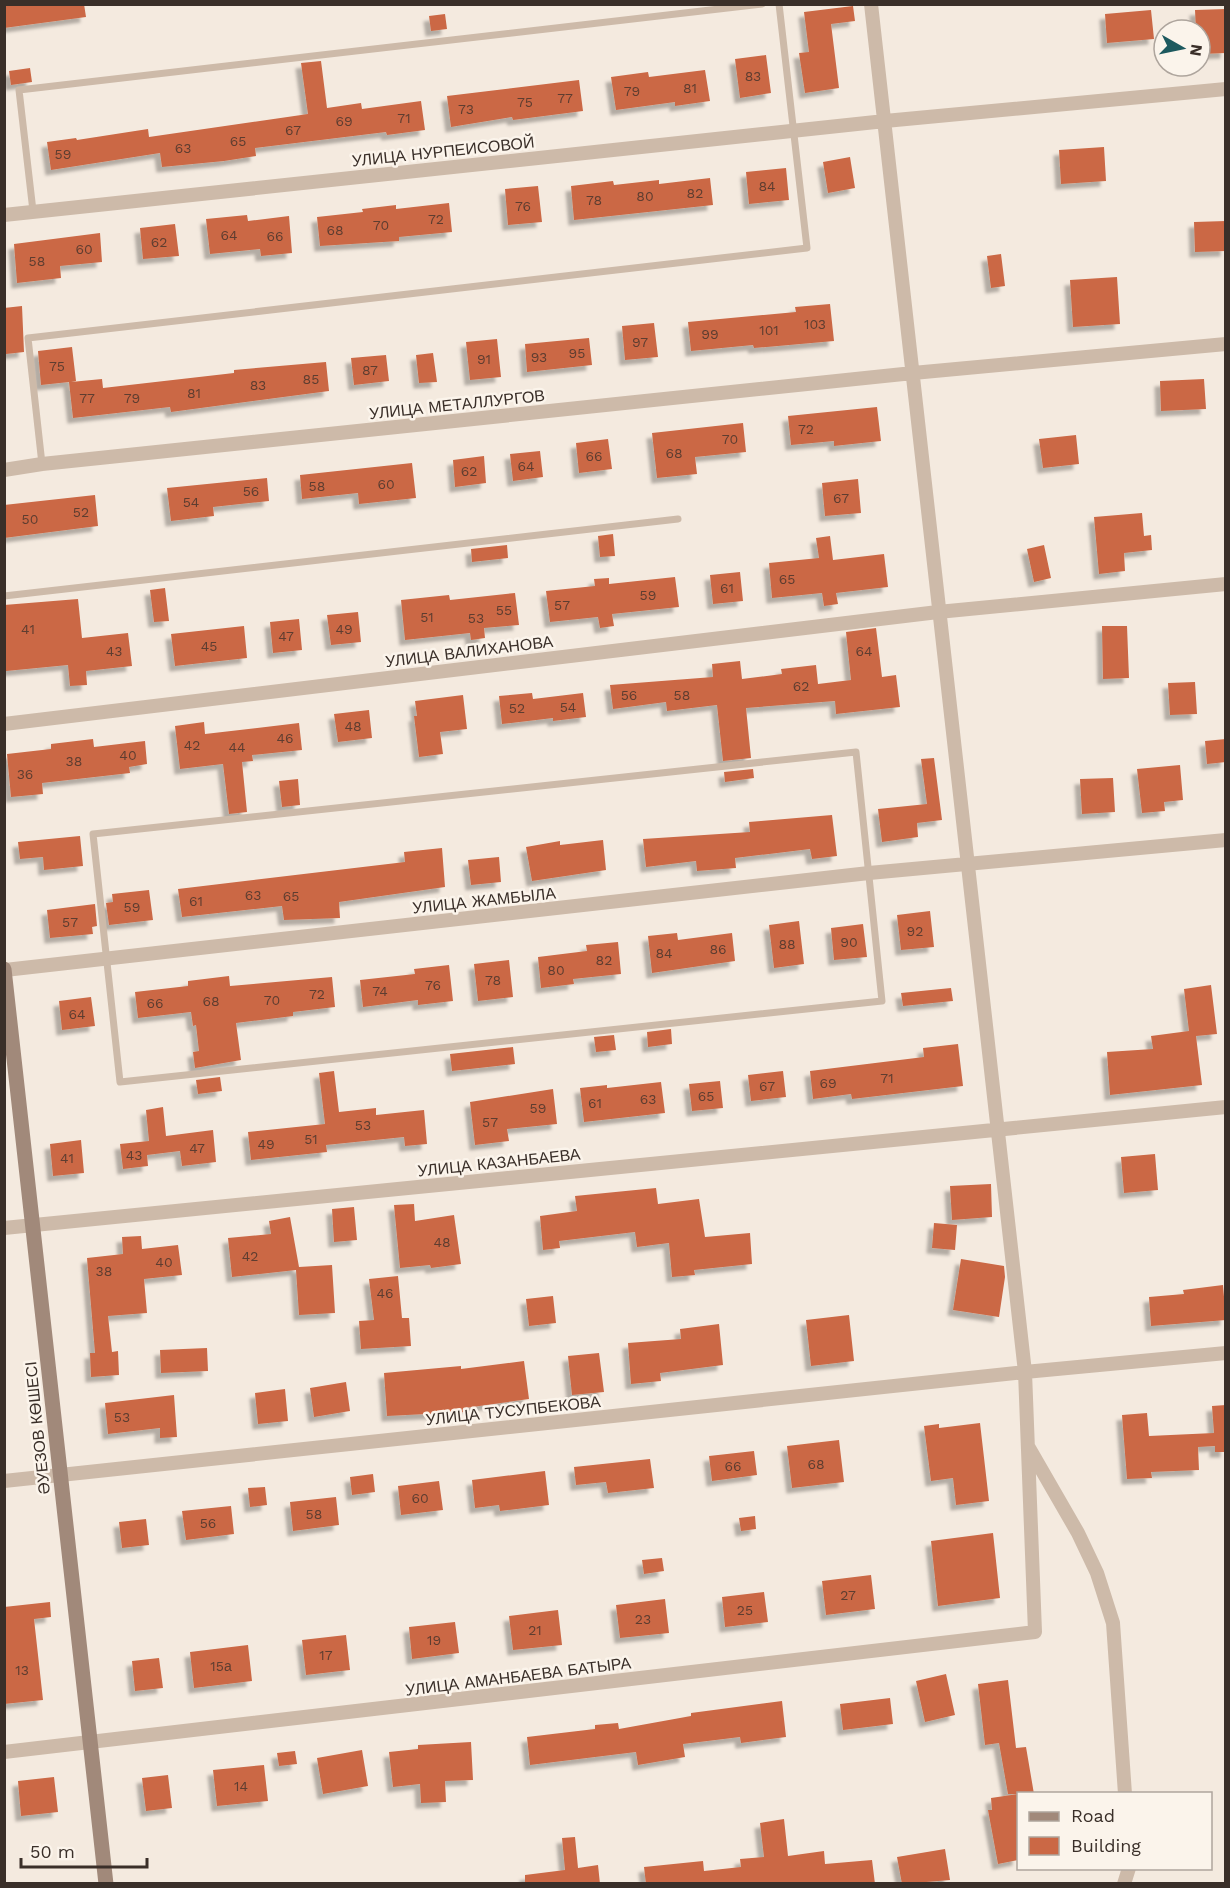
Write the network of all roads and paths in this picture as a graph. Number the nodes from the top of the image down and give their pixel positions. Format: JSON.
{"nodes":[{"id":1,"x":762,"y":4,"type":"edge"},
{"id":2,"x":779,"y":4,"type":"edge"},
{"id":3,"x":871,"y":4,"type":"edge"},
{"id":4,"x":1226,"y":89,"type":"edge"},
{"id":5,"x":885,"y":121,"type":"junction"},
{"id":6,"x":794,"y":130,"type":"junction"},
{"id":7,"x":33,"y":212,"type":"junction"},
{"id":8,"x":4,"y":215,"type":"edge"},
{"id":9,"x":1226,"y":344,"type":"edge"},
{"id":10,"x":913,"y":373,"type":"junction"},
{"id":11,"x":42,"y":464,"type":"junction"},
{"id":12,"x":4,"y":470,"type":"edge"},
{"id":13,"x":678,"y":519,"type":"dead end"},
{"id":14,"x":1226,"y":584,"type":"edge"},
{"id":15,"x":4,"y":596,"type":"edge"},
{"id":16,"x":938,"y":612,"type":"junction"},
{"id":17,"x":4,"y":723,"type":"edge"},
{"id":18,"x":1226,"y":840,"type":"edge"},
{"id":19,"x":967,"y":864,"type":"junction"},
{"id":20,"x":869,"y":873,"type":"junction"},
{"id":21,"x":106,"y":958,"type":"junction"},
{"id":22,"x":5,"y":970,"type":"edge"},
{"id":23,"x":1226,"y":1107,"type":"edge"},
{"id":24,"x":998,"y":1130,"type":"junction"},
{"id":25,"x":32,"y":1225,"type":"junction"},
{"id":26,"x":4,"y":1228,"type":"edge"},
{"id":27,"x":1226,"y":1353,"type":"edge"},
{"id":28,"x":1025,"y":1372,"type":"junction"},
{"id":29,"x":1028,"y":1446,"type":"junction"},
{"id":30,"x":60,"y":1474,"type":"junction"},
{"id":31,"x":4,"y":1481,"type":"edge"},
{"id":32,"x":90,"y":1743,"type":"junction"},
{"id":33,"x":4,"y":1752,"type":"edge"},
{"id":34,"x":1125,"y":1792,"type":"edge"},
{"id":35,"x":106,"y":1884,"type":"edge"}],
"edges":[{"from":1,"to":7,"type":"lane"},
{"from":2,"to":6,"type":"lane"},
{"from":3,"to":5,"type":"street"},
{"from":4,"to":5,"type":"street","name":"УЛИЦА НУРПЕИСОВОЙ"},
{"from":5,"to":6,"type":"street","name":"УЛИЦА НУРПЕИСОВОЙ"},
{"from":5,"to":10,"type":"street"},
{"from":6,"to":7,"type":"street","name":"УЛИЦА НУРПЕИСОВОЙ"},
{"from":6,"to":11,"type":"lane"},
{"from":7,"to":8,"type":"street","name":"УЛИЦА НУРПЕИСОВОЙ"},
{"from":9,"to":10,"type":"street","name":"УЛИЦА МЕТАЛЛУРГОВ"},
{"from":10,"to":11,"type":"street","name":"УЛИЦА МЕТАЛЛУРГОВ"},
{"from":10,"to":16,"type":"street"},
{"from":11,"to":12,"type":"street","name":"УЛИЦА МЕТАЛЛУРГОВ"},
{"from":13,"to":15,"type":"lane"},
{"from":14,"to":16,"type":"street","name":"УЛИЦА ВАЛИХАНОВА"},
{"from":16,"to":17,"type":"street","name":"УЛИЦА ВАЛИХАНОВА"},
{"from":16,"to":19,"type":"street"},
{"from":18,"to":19,"type":"street","name":"УЛИЦА ЖАМБЫЛА"},
{"from":19,"to":20,"type":"street","name":"УЛИЦА ЖАМБЫЛА"},
{"from":19,"to":24,"type":"street"},
{"from":20,"to":21,"type":"street","name":"УЛИЦА ЖАМБЫЛА"},
{"from":20,"to":21,"type":"lane"},
{"from":20,"to":21,"type":"lane"},
{"from":21,"to":22,"type":"street","name":"УЛИЦА ЖАМБЫЛА"},
{"from":22,"to":25,"type":"main road","name":"ӘУЕЗОВ КӨШЕСІ"},
{"from":23,"to":24,"type":"street","name":"УЛИЦА КАЗАНБАЕВА"},
{"from":24,"to":25,"type":"street","name":"УЛИЦА КАЗАНБАЕВА"},
{"from":24,"to":28,"type":"street"},
{"from":25,"to":26,"type":"street","name":"УЛИЦА КАЗАНБАЕВА"},
{"from":25,"to":30,"type":"main road","name":"ӘУЕЗОВ КӨШЕСІ"},
{"from":27,"to":28,"type":"street","name":"УЛИЦА ТУСУПБЕКОВА"},
{"from":28,"to":29,"type":"street"},
{"from":28,"to":30,"type":"street","name":"УЛИЦА ТУСУПБЕКОВА"},
{"from":29,"to":32,"type":"street","name":"УЛИЦА АМАНБАЕВА БАТЫРА"},
{"from":29,"to":34,"type":"street"},
{"from":30,"to":31,"type":"street","name":"УЛИЦА ТУСУПБЕКОВА"},
{"from":30,"to":32,"type":"main road","name":"ӘУЕЗОВ КӨШЕСІ"},
{"from":32,"to":33,"type":"street","name":"УЛИЦА АМАНБАЕВА БАТЫРА"},
{"from":32,"to":35,"type":"main road","name":"ӘУЕЗОВ КӨШЕСІ"}]}
